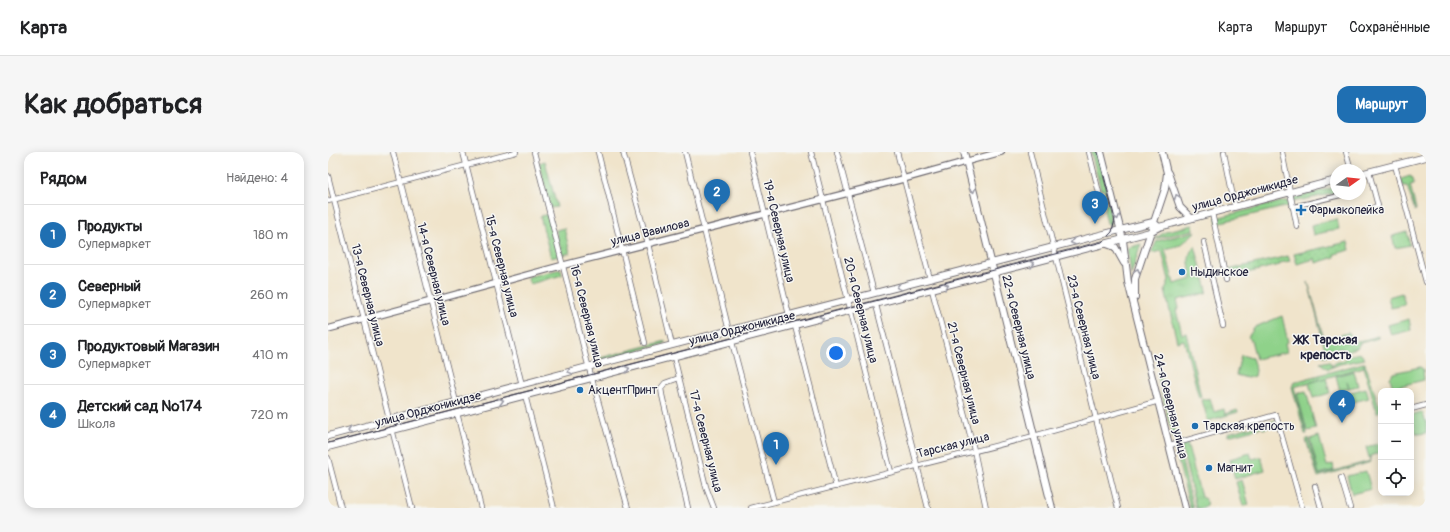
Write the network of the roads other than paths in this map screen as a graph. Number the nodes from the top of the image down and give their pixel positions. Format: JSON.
{"nodes":[{"id":1,"x":393,"y":152,"type":"edge"},
{"id":2,"x":463,"y":152,"type":"edge"},
{"id":3,"x":516,"y":152,"type":"edge"},
{"id":4,"x":534,"y":152,"type":"edge"},
{"id":5,"x":598,"y":152,"type":"edge"},
{"id":6,"x":623,"y":152,"type":"edge"},
{"id":7,"x":685,"y":152,"type":"edge"},
{"id":8,"x":750,"y":152,"type":"edge"},
{"id":9,"x":811,"y":152,"type":"edge"},
{"id":10,"x":837,"y":152,"type":"edge"},
{"id":11,"x":897,"y":152,"type":"edge"},
{"id":12,"x":964,"y":152,"type":"edge"},
{"id":13,"x":1001,"y":152,"type":"edge"},
{"id":14,"x":1030,"y":152,"type":"edge"},
{"id":15,"x":1088,"y":152,"type":"edge"},
{"id":16,"x":1101,"y":152,"type":"edge"},
{"id":17,"x":1162,"y":152,"type":"edge"},
{"id":18,"x":1224,"y":152,"type":"edge"},
{"id":19,"x":1282,"y":152,"type":"edge"},
{"id":20,"x":1346,"y":152,"type":"edge"},
{"id":21,"x":1426,"y":157,"type":"edge"},
{"id":22,"x":966,"y":162,"type":"junction"},
{"id":23,"x":1349,"y":164,"type":"edge"},
{"id":24,"x":1395,"y":165,"type":"junction"},
{"id":25,"x":466,"y":166,"type":"junction"},
{"id":26,"x":1369,"y":172,"type":"junction"},
{"id":27,"x":1167,"y":173,"type":"junction"},
{"id":28,"x":1366,"y":173,"type":"edge"},
{"id":29,"x":328,"y":176,"type":"edge"},
{"id":30,"x":904,"y":179,"type":"junction"},
{"id":31,"x":400,"y":182,"type":"junction"},
{"id":32,"x":1330,"y":182,"type":"edge"},
{"id":33,"x":848,"y":192,"type":"junction"},
{"id":34,"x":1290,"y":192,"type":"junction"},
{"id":35,"x":1330,"y":198,"type":"edge"},
{"id":36,"x":823,"y":199,"type":"junction"},
{"id":37,"x":334,"y":200,"type":"junction"},
{"id":38,"x":328,"y":201,"type":"edge"},
{"id":39,"x":1235,"y":207,"type":"junction"},
{"id":40,"x":1292,"y":207,"type":"junction"},
{"id":41,"x":1372,"y":208,"type":"dead end"},
{"id":42,"x":1103,"y":209,"type":"dead end"},
{"id":43,"x":1212,"y":213,"type":"junction"},
{"id":44,"x":765,"y":214,"type":"junction"},
{"id":45,"x":1191,"y":218,"type":"junction"},
{"id":46,"x":1153,"y":222,"type":"junction"},
{"id":47,"x":1159,"y":227,"type":"junction"},
{"id":48,"x":1296,"y":227,"type":"dead end"},
{"id":49,"x":705,"y":229,"type":"junction"},
{"id":50,"x":1120,"y":230,"type":"junction"},
{"id":51,"x":1150,"y":232,"type":"junction"},
{"id":52,"x":1123,"y":240,"type":"junction"},
{"id":53,"x":1204,"y":242,"type":"dead end"},
{"id":54,"x":648,"y":244,"type":"junction"},
{"id":55,"x":1107,"y":244,"type":"junction"},
{"id":56,"x":1053,"y":247,"type":"junction"},
{"id":57,"x":623,"y":250,"type":"junction"},
{"id":58,"x":1056,"y":258,"type":"junction"},
{"id":59,"x":992,"y":263,"type":"junction"},
{"id":60,"x":564,"y":265,"type":"junction"},
{"id":61,"x":1125,"y":266,"type":"junction"},
{"id":62,"x":1424,"y":271,"type":"edge"},
{"id":63,"x":994,"y":274,"type":"junction"},
{"id":64,"x":930,"y":279,"type":"junction"},
{"id":65,"x":1226,"y":280,"type":"dead end"},
{"id":66,"x":1426,"y":282,"type":"edge"},
{"id":67,"x":496,"y":284,"type":"junction"},
{"id":68,"x":932,"y":290,"type":"junction"},
{"id":69,"x":874,"y":293,"type":"junction"},
{"id":70,"x":848,"y":299,"type":"junction"},
{"id":71,"x":431,"y":301,"type":"junction"},
{"id":72,"x":876,"y":305,"type":"junction"},
{"id":73,"x":1136,"y":309,"type":"junction"},
{"id":74,"x":851,"y":312,"type":"junction"},
{"id":75,"x":789,"y":316,"type":"junction"},
{"id":76,"x":364,"y":319,"type":"junction"},
{"id":77,"x":795,"y":326,"type":"junction"},
{"id":78,"x":1223,"y":326,"type":"dead end"},
{"id":79,"x":328,"y":329,"type":"edge"},
{"id":80,"x":729,"y":331,"type":"junction"},
{"id":81,"x":732,"y":342,"type":"junction"},
{"id":82,"x":645,"y":343,"type":"dead end"},
{"id":83,"x":672,"y":346,"type":"junction"},
{"id":84,"x":674,"y":357,"type":"junction"},
{"id":85,"x":589,"y":366,"type":"junction"},
{"id":86,"x":680,"y":378,"type":"junction"},
{"id":87,"x":592,"y":379,"type":"junction"},
{"id":88,"x":522,"y":384,"type":"junction"},
{"id":89,"x":525,"y":395,"type":"junction"},
{"id":90,"x":1159,"y":401,"type":"junction"},
{"id":91,"x":456,"y":402,"type":"junction"},
{"id":92,"x":1426,"y":405,"type":"edge"},
{"id":93,"x":1414,"y":408,"type":"edge"},
{"id":94,"x":457,"y":413,"type":"junction"},
{"id":95,"x":1096,"y":418,"type":"junction"},
{"id":96,"x":389,"y":419,"type":"junction"},
{"id":97,"x":392,"y":430,"type":"junction"},
{"id":98,"x":328,"y":436,"type":"edge"},
{"id":99,"x":1034,"y":436,"type":"junction"},
{"id":100,"x":1170,"y":445,"type":"junction"},
{"id":101,"x":328,"y":447,"type":"edge"},
{"id":102,"x":974,"y":450,"type":"junction"},
{"id":103,"x":328,"y":458,"type":"edge"},
{"id":104,"x":918,"y":465,"type":"junction"},
{"id":105,"x":891,"y":472,"type":"junction"},
{"id":106,"x":1342,"y":478,"type":"dead end"},
{"id":107,"x":1314,"y":486,"type":"dead end"},
{"id":108,"x":836,"y":487,"type":"junction"},
{"id":109,"x":774,"y":502,"type":"junction"},
{"id":110,"x":341,"y":508,"type":"edge"},
{"id":111,"x":412,"y":508,"type":"edge"},
{"id":112,"x":481,"y":508,"type":"edge"},
{"id":113,"x":554,"y":508,"type":"edge"},
{"id":114,"x":628,"y":508,"type":"edge"},
{"id":115,"x":688,"y":508,"type":"edge"},
{"id":116,"x":714,"y":508,"type":"edge"},
{"id":117,"x":751,"y":508,"type":"edge"},
{"id":118,"x":928,"y":508,"type":"edge"},
{"id":119,"x":986,"y":508,"type":"edge"},
{"id":120,"x":1052,"y":508,"type":"edge"},
{"id":121,"x":1118,"y":508,"type":"edge"},
{"id":122,"x":1185,"y":508,"type":"edge"},
{"id":123,"x":1302,"y":508,"type":"edge"},
{"id":124,"x":1321,"y":508,"type":"edge"},
{"id":125,"x":1350,"y":508,"type":"edge"}],
"edges":[{"from":1,"to":31,"type":"street","name":"14-я Северная улица"},
{"from":2,"to":25,"type":"street","name":"15-я Северная улица"},
{"from":3,"to":25,"type":"street"},
{"from":4,"to":60,"type":"street","name":"16-я Северная улица"},
{"from":5,"to":57,"type":"street"},
{"from":6,"to":54,"type":"street"},
{"from":7,"to":49,"type":"street"},
{"from":8,"to":44,"type":"street","name":"19-я Северная улица"},
{"from":9,"to":36,"type":"street","name":"20-я Северная улица"},
{"from":10,"to":33,"type":"street","name":"20-я Северная улица"},
{"from":11,"to":30,"type":"street"},
{"from":12,"to":22,"type":"main road","name":"22-я Северная улица"},
{"from":13,"to":22,"type":"street","name":"улица Вавилова"},
{"from":14,"to":56,"type":"street","name":"23-я Северная улица"},
{"from":15,"to":42,"type":"street"},
{"from":16,"to":50,"type":"main road","name":"24-я Северная улица","one_way":true},
{"from":17,"to":27,"type":"main road"},
{"from":18,"to":39,"type":"street"},
{"from":19,"to":34,"type":"street"},
{"from":20,"to":23,"type":"street"},
{"from":21,"to":24,"type":"main road"},
{"from":22,"to":30,"type":"street","name":"улица Вавилова"},
{"from":22,"to":59,"type":"main road","name":"22-я Северная улица","one_way":true},
{"from":24,"to":26,"type":"main road"},
{"from":24,"to":62,"type":"street"},
{"from":25,"to":31,"type":"street"},
{"from":25,"to":67,"type":"street","name":"15-я Северная улица"},
{"from":26,"to":28,"type":"main road"},
{"from":26,"to":41,"type":"street"},
{"from":45,"to":27,"type":"main road","one_way":true},
{"from":27,"to":46,"type":"main road","name":"24-я Северная улица"},
{"from":29,"to":37,"type":"street","name":"13-я Северная улица"},
{"from":30,"to":33,"type":"street","name":"улица Вавилова"},
{"from":30,"to":64,"type":"street"},
{"from":31,"to":37,"type":"street"},
{"from":31,"to":71,"type":"street","name":"14-я Северная улица"},
{"from":32,"to":34,"type":"main road","name":"улица Орджоникидзе"},
{"from":33,"to":36,"type":"street","name":"улица Вавилова"},
{"from":33,"to":69,"type":"street","name":"20-я Северная улица"},
{"from":34,"to":39,"type":"main road","name":"улица Орджоникидзе"},
{"from":34,"to":40,"type":"street"},
{"from":35,"to":40,"type":"street"},
{"from":36,"to":44,"type":"street","name":"улица Вавилова"},
{"from":36,"to":70,"type":"street","name":"20-я Северная улица"},
{"from":37,"to":38,"type":"street"},
{"from":37,"to":76,"type":"street","name":"13-я Северная улица"},
{"from":39,"to":43,"type":"main road","name":"улица Орджоникидзе"},
{"from":40,"to":48,"type":"street"},
{"from":43,"to":45,"type":"main road","name":"улица Орджоникидзе"},
{"from":43,"to":65,"type":"street"},
{"from":44,"to":49,"type":"street","name":"улица Вавилова"},
{"from":44,"to":75,"type":"street","name":"19-я Северная улица"},
{"from":45,"to":47,"type":"main road","name":"улица Орджоникидзе"},
{"from":46,"to":47,"type":"main road"},
{"from":46,"to":50,"type":"main road","name":"улица Орджоникидзе"},
{"from":46,"to":51,"type":"main road","name":"24-я Северная улица"},
{"from":47,"to":51,"type":"main road","name":"улица Орджоникидзе"},
{"from":49,"to":54,"type":"street","name":"улица Вавилова"},
{"from":49,"to":80,"type":"street"},
{"from":50,"to":52,"type":"main road","name":"24-я Северная улица"},
{"from":50,"to":56,"type":"main road","name":"улица Орджоникидзе","one_way":true},
{"from":51,"to":52,"type":"main road","name":"улица Орджоникидзе"},
{"from":73,"to":51,"type":"main road","name":"24-я Северная улица","one_way":true},
{"from":52,"to":55,"type":"main road","name":"улица Орджоникидзе"},
{"from":52,"to":61,"type":"main road","name":"24-я Северная улица"},
{"from":53,"to":78,"type":"street"},
{"from":54,"to":57,"type":"street","name":"улица Вавилова"},
{"from":54,"to":83,"type":"street"},
{"from":55,"to":58,"type":"main road","name":"улица Орджоникидзе"},
{"from":55,"to":61,"type":"main road"},
{"from":56,"to":58,"type":"street","name":"23-я Северная улица"},
{"from":56,"to":59,"type":"main road","name":"улица Орджоникидзе"},
{"from":57,"to":60,"type":"street","name":"улица Вавилова"},
{"from":57,"to":82,"type":"street"},
{"from":63,"to":58,"type":"main road","name":"улица Орджоникидзе","one_way":true},
{"from":58,"to":95,"type":"street","name":"23-я Северная улица"},
{"from":59,"to":63,"type":"main road","name":"22-я Северная улица"},
{"from":59,"to":64,"type":"main road","name":"улица Орджоникидзе"},
{"from":60,"to":67,"type":"street","name":"улица Вавилова"},
{"from":60,"to":85,"type":"street","name":"16-я Северная улица"},
{"from":61,"to":73,"type":"main road","name":"24-я Северная улица"},
{"from":62,"to":66,"type":"street"},
{"from":68,"to":63,"type":"main road","name":"улица Орджоникидзе","one_way":true},
{"from":63,"to":99,"type":"main road","name":"22-я Северная улица"},
{"from":64,"to":69,"type":"main road","name":"улица Орджоникидзе","one_way":true},
{"from":67,"to":71,"type":"street","name":"улица Вавилова"},
{"from":67,"to":88,"type":"street","name":"15-я Северная улица"},
{"from":68,"to":72,"type":"main road","name":"улица Орджоникидзе"},
{"from":68,"to":102,"type":"street","name":"21-я Северная улица"},
{"from":69,"to":70,"type":"main road","name":"улица Орджоникидзе"},
{"from":70,"to":74,"type":"street","name":"20-я Северная улица"},
{"from":70,"to":75,"type":"main road","name":"улица Орджоникидзе"},
{"from":71,"to":76,"type":"street","name":"улица Вавилова"},
{"from":71,"to":91,"type":"street","name":"14-я Северная улица"},
{"from":72,"to":74,"type":"main road","name":"улица Орджоникидзе"},
{"from":72,"to":104,"type":"street","name":"20-я Северная улица"},
{"from":73,"to":90,"type":"main road","name":"24-я Северная улица"},
{"from":77,"to":74,"type":"main road","name":"улица Орджоникидзе","one_way":true},
{"from":74,"to":105,"type":"street","name":"20-я Северная улица"},
{"from":75,"to":80,"type":"main road","name":"улица Орджоникидзе"},
{"from":76,"to":79,"type":"street","name":"улица Вавилова"},
{"from":76,"to":96,"type":"street","name":"13-я Северная улица"},
{"from":77,"to":81,"type":"main road","name":"улица Орджоникидзе"},
{"from":77,"to":108,"type":"street"},
{"from":80,"to":83,"type":"main road","name":"улица Орджоникидзе"},
{"from":81,"to":84,"type":"main road","name":"улица Орджоникидзе"},
{"from":81,"to":109,"type":"street"},
{"from":83,"to":85,"type":"main road","name":"улица Орджоникидзе"},
{"from":84,"to":86,"type":"street","name":"17-я Северная улица"},
{"from":87,"to":84,"type":"main road","name":"улица Орджоникидзе","one_way":true},
{"from":85,"to":87,"type":"street","name":"16-я Северная улица"},
{"from":85,"to":88,"type":"main road","name":"улица Орджоникидзе","one_way":true},
{"from":86,"to":115,"type":"street","name":"17-я Северная улица"},
{"from":86,"to":116,"type":"street","name":"17-я Северная улица"},
{"from":87,"to":89,"type":"main road","name":"улица Орджоникидзе"},
{"from":87,"to":114,"type":"street","name":"16-я Северная улица"},
{"from":88,"to":91,"type":"main road","name":"улица Орджоникидзе"},
{"from":94,"to":89,"type":"main road","name":"улица Орджоникидзе","one_way":true},
{"from":89,"to":113,"type":"street"},
{"from":90,"to":95,"type":"street","name":"Тарская улица"},
{"from":90,"to":100,"type":"main road","name":"24-я Северная улица"},
{"from":91,"to":96,"type":"main road","name":"улица Орджоникидзе"},
{"from":92,"to":93,"type":"street"},
{"from":94,"to":97,"type":"main road","name":"улица Орджоникидзе"},
{"from":94,"to":112,"type":"street"},
{"from":95,"to":99,"type":"street","name":"Тарская улица"},
{"from":95,"to":121,"type":"street","name":"23-я Северная улица"},
{"from":96,"to":98,"type":"main road","name":"улица Орджоникидзе","one_way":true},
{"from":97,"to":101,"type":"main road","name":"улица Орджоникидзе"},
{"from":97,"to":111,"type":"street"},
{"from":99,"to":102,"type":"street","name":"Тарская улица"},
{"from":99,"to":120,"type":"main road","name":"22-я Северная улица"},
{"from":100,"to":122,"type":"main road","name":"24-я Северная улица"},
{"from":100,"to":123,"type":"street"},
{"from":102,"to":104,"type":"street","name":"Тарская улица"},
{"from":102,"to":119,"type":"street","name":"21-я Северная улица"},
{"from":103,"to":110,"type":"street"},
{"from":104,"to":105,"type":"street","name":"Тарская улица"},
{"from":104,"to":118,"type":"street","name":"20-я Северная улица"},
{"from":105,"to":108,"type":"street","name":"Тарская улица"},
{"from":106,"to":125,"type":"street"},
{"from":107,"to":124,"type":"street"},
{"from":108,"to":109,"type":"street","name":"Тарская улица"},
{"from":109,"to":117,"type":"street","name":"Тарская улица"}]}
